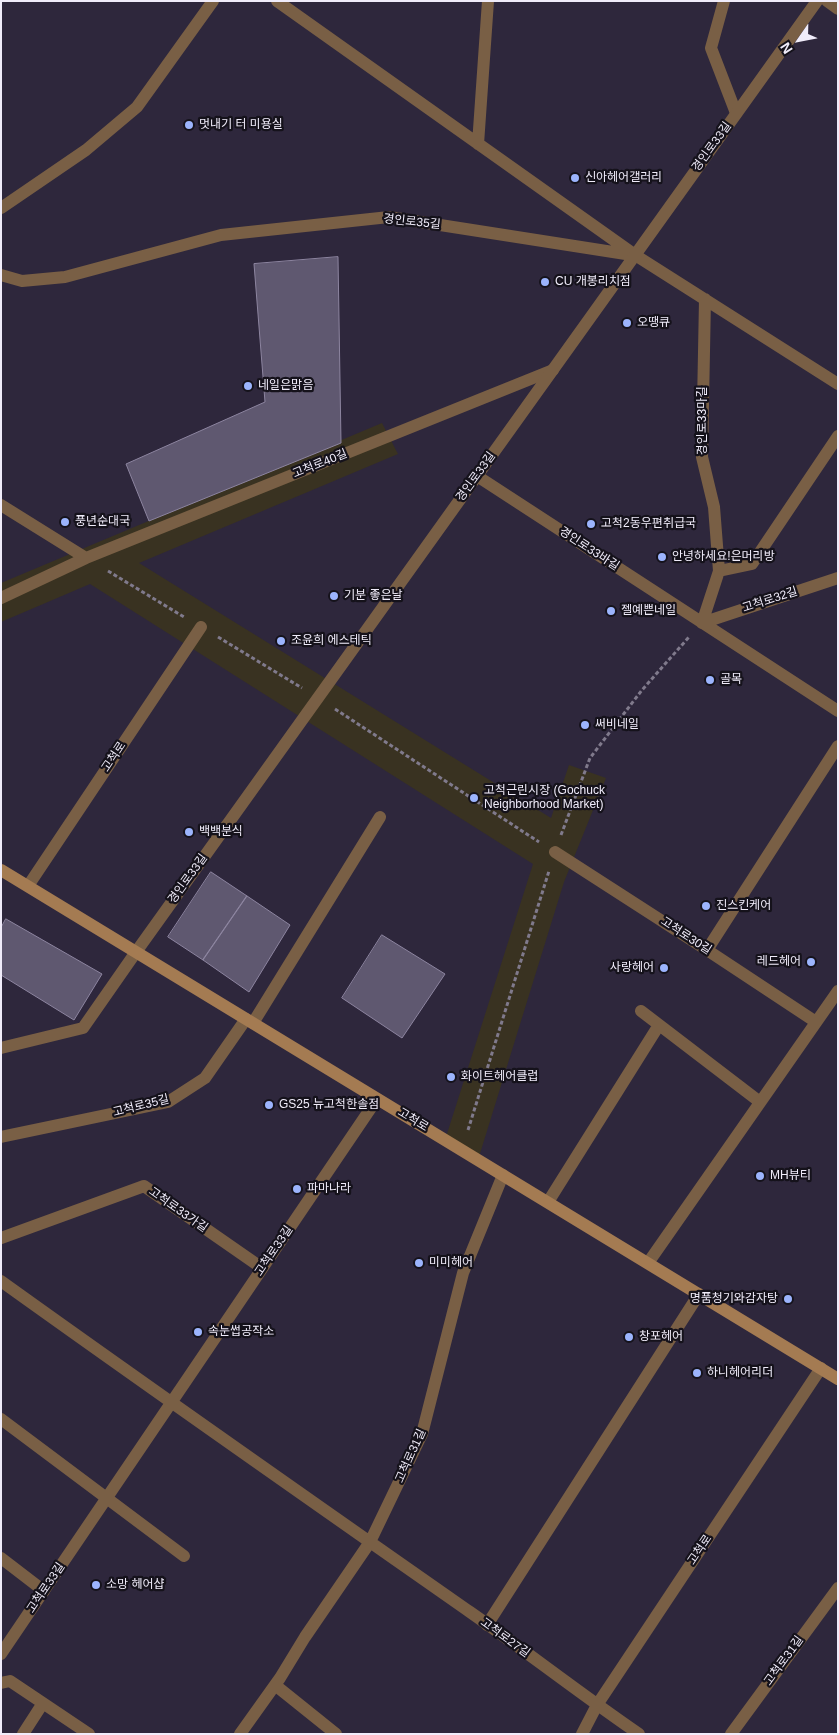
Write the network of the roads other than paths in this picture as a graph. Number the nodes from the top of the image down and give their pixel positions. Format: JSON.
{"nodes":[{"id":1,"x":213,"y":1,"type":"edge"},
{"id":2,"x":277,"y":1,"type":"edge"},
{"id":3,"x":488,"y":1,"type":"edge"},
{"id":4,"x":724,"y":1,"type":"edge"},
{"id":5,"x":817,"y":1,"type":"edge"},
{"id":6,"x":827,"y":1,"type":"edge"},
{"id":7,"x":838,"y":9,"type":"edge"},
{"id":8,"x":736,"y":113,"type":"junction"},
{"id":9,"x":478,"y":144,"type":"junction"},
{"id":10,"x":1,"y":208,"type":"edge"},
{"id":11,"x":635,"y":255,"type":"junction"},
{"id":12,"x":1,"y":275,"type":"edge"},
{"id":13,"x":705,"y":299,"type":"junction"},
{"id":14,"x":553,"y":370,"type":"junction"},
{"id":15,"x":838,"y":384,"type":"edge"},
{"id":16,"x":838,"y":436,"type":"edge"},
{"id":17,"x":477,"y":476,"type":"junction"},
{"id":18,"x":1,"y":505,"type":"edge"},
{"id":19,"x":86,"y":558,"type":"junction"},
{"id":20,"x":719,"y":571,"type":"junction"},
{"id":21,"x":838,"y":578,"type":"edge"},
{"id":22,"x":1,"y":598,"type":"edge"},
{"id":23,"x":702,"y":622,"type":"junction"},
{"id":24,"x":201,"y":627,"type":"dead end"},
{"id":25,"x":838,"y":711,"type":"edge"},
{"id":26,"x":838,"y":746,"type":"edge"},
{"id":27,"x":380,"y":818,"type":"dead end"},
{"id":28,"x":555,"y":852,"type":"road end"},
{"id":29,"x":1,"y":870,"type":"edge"},
{"id":30,"x":28,"y":886,"type":"junction"},
{"id":31,"x":708,"y":950,"type":"junction"},
{"id":32,"x":136,"y":952,"type":"junction"},
{"id":33,"x":838,"y":991,"type":"edge"},
{"id":34,"x":641,"y":1011,"type":"dead end"},
{"id":35,"x":249,"y":1021,"type":"junction"},
{"id":36,"x":816,"y":1022,"type":"junction"},
{"id":37,"x":659,"y":1025,"type":"junction"},
{"id":38,"x":1,"y":1048,"type":"edge"},
{"id":39,"x":377,"y":1099,"type":"junction"},
{"id":40,"x":760,"y":1102,"type":"junction"},
{"id":41,"x":1,"y":1137,"type":"edge"},
{"id":42,"x":503,"y":1175,"type":"junction"},
{"id":43,"x":548,"y":1202,"type":"junction"},
{"id":44,"x":1,"y":1238,"type":"edge"},
{"id":45,"x":648,"y":1263,"type":"junction"},
{"id":46,"x":262,"y":1268,"type":"junction"},
{"id":47,"x":1,"y":1281,"type":"edge"},
{"id":48,"x":699,"y":1294,"type":"junction"},
{"id":49,"x":821,"y":1368,"type":"junction"},
{"id":50,"x":838,"y":1379,"type":"edge"},
{"id":51,"x":171,"y":1403,"type":"junction"},
{"id":52,"x":1,"y":1420,"type":"edge"},
{"id":53,"x":107,"y":1497,"type":"junction"},
{"id":54,"x":370,"y":1542,"type":"junction"},
{"id":55,"x":184,"y":1556,"type":"dead end"},
{"id":56,"x":1,"y":1558,"type":"edge"},
{"id":57,"x":838,"y":1588,"type":"edge"},
{"id":58,"x":44,"y":1591,"type":"junction"},
{"id":59,"x":487,"y":1624,"type":"junction"},
{"id":60,"x":1,"y":1654,"type":"edge"},
{"id":61,"x":1,"y":1682,"type":"edge"},
{"id":62,"x":275,"y":1685,"type":"junction"},
{"id":63,"x":43,"y":1703,"type":"junction"},
{"id":64,"x":597,"y":1705,"type":"junction"},
{"id":65,"x":24,"y":1734,"type":"edge"},
{"id":66,"x":89,"y":1734,"type":"edge"},
{"id":67,"x":240,"y":1734,"type":"edge"},
{"id":68,"x":336,"y":1734,"type":"edge"},
{"id":69,"x":582,"y":1734,"type":"edge"},
{"id":70,"x":639,"y":1734,"type":"edge"},
{"id":71,"x":732,"y":1734,"type":"edge"}],
"edges":[{"from":1,"to":10,"type":"street"},
{"from":2,"to":9,"type":"street"},
{"from":3,"to":9,"type":"street"},
{"from":4,"to":8,"type":"street"},
{"from":5,"to":8,"type":"street","name":"경인로33길"},
{"from":6,"to":7,"type":"street"},
{"from":8,"to":11,"type":"street","name":"경인로33길"},
{"from":9,"to":11,"type":"street"},
{"from":11,"to":12,"type":"street","name":"경인로35길"},
{"from":11,"to":13,"type":"street"},
{"from":11,"to":14,"type":"street","name":"경인로33길"},
{"from":13,"to":15,"type":"street"},
{"from":13,"to":20,"type":"street","name":"경인로33마길"},
{"from":14,"to":17,"type":"street","name":"경인로33길"},
{"from":14,"to":19,"type":"street","name":"고척로40길"},
{"from":16,"to":20,"type":"street"},
{"from":17,"to":23,"type":"street","name":"경인로33바길"},
{"from":17,"to":32,"type":"street","name":"경인로33길"},
{"from":18,"to":19,"type":"street"},
{"from":19,"to":22,"type":"street","name":"고척로40길"},
{"from":20,"to":23,"type":"street"},
{"from":21,"to":23,"type":"street","name":"고척로32길"},
{"from":23,"to":25,"type":"street","name":"경인로33바길"},
{"from":24,"to":30,"type":"street","name":"고척로"},
{"from":26,"to":31,"type":"street"},
{"from":27,"to":35,"type":"street"},
{"from":28,"to":31,"type":"street","name":"고척로30길"},
{"from":29,"to":30,"type":"main road","name":"고척로"},
{"from":30,"to":32,"type":"main road","name":"고척로"},
{"from":31,"to":36,"type":"street","name":"고척로30길"},
{"from":32,"to":35,"type":"main road","name":"고척로"},
{"from":32,"to":38,"type":"street"},
{"from":33,"to":36,"type":"street"},
{"from":34,"to":37,"type":"street"},
{"from":35,"to":39,"type":"main road","name":"고척로"},
{"from":35,"to":41,"type":"street","name":"고척로35길"},
{"from":36,"to":40,"type":"street"},
{"from":37,"to":40,"type":"street"},
{"from":37,"to":43,"type":"street"},
{"from":39,"to":42,"type":"main road","name":"고척로"},
{"from":39,"to":46,"type":"street","name":"고척로33길"},
{"from":40,"to":45,"type":"street"},
{"from":42,"to":43,"type":"main road","name":"고척로"},
{"from":42,"to":54,"type":"street","name":"고척로31길"},
{"from":43,"to":45,"type":"main road","name":"고척로"},
{"from":44,"to":46,"type":"street","name":"고척로33가길"},
{"from":45,"to":48,"type":"main road","name":"고척로"},
{"from":46,"to":51,"type":"street","name":"고척로33길"},
{"from":47,"to":51,"type":"street"},
{"from":48,"to":49,"type":"main road","name":"고척로"},
{"from":48,"to":59,"type":"street"},
{"from":49,"to":50,"type":"main road","name":"고척로"},
{"from":49,"to":64,"type":"street","name":"고척로"},
{"from":51,"to":53,"type":"street","name":"고척로33길"},
{"from":51,"to":54,"type":"street"},
{"from":52,"to":53,"type":"street"},
{"from":53,"to":55,"type":"street"},
{"from":53,"to":58,"type":"street","name":"고척로33길"},
{"from":54,"to":59,"type":"street","name":"고척로27길"},
{"from":54,"to":62,"type":"street","name":"고척로31길"},
{"from":56,"to":58,"type":"street"},
{"from":57,"to":71,"type":"street","name":"고척로31길"},
{"from":58,"to":60,"type":"street","name":"고척로33길"},
{"from":59,"to":64,"type":"street","name":"고척로27길"},
{"from":61,"to":63,"type":"street"},
{"from":62,"to":67,"type":"street","name":"고척로31길"},
{"from":62,"to":68,"type":"street"},
{"from":63,"to":65,"type":"street"},
{"from":63,"to":66,"type":"street"},
{"from":64,"to":69,"type":"street","name":"고척로"},
{"from":64,"to":70,"type":"street","name":"고척로27길"}]}
